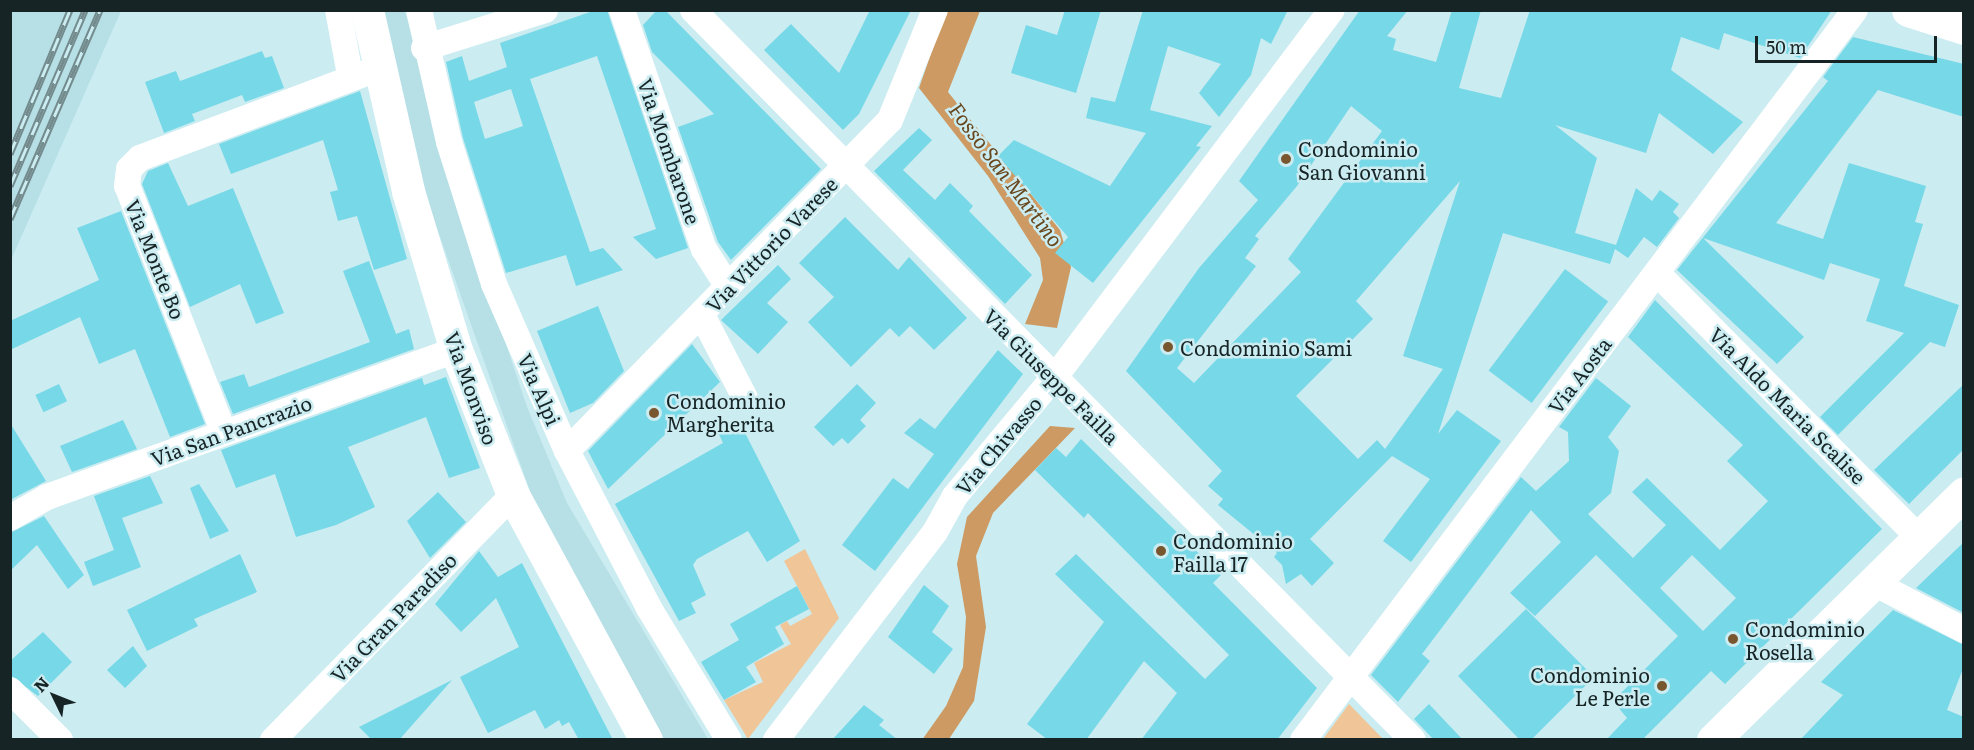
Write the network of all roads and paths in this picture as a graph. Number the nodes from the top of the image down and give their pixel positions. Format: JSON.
{"nodes":[{"id":1,"x":338,"y":10,"type":"edge"},
{"id":2,"x":367,"y":10,"type":"edge"},
{"id":3,"x":418,"y":10,"type":"edge"},
{"id":4,"x":546,"y":10,"type":"edge"},
{"id":5,"x":622,"y":10,"type":"edge"},
{"id":6,"x":693,"y":10,"type":"edge"},
{"id":7,"x":934,"y":10,"type":"edge"},
{"id":8,"x":1332,"y":10,"type":"edge"},
{"id":9,"x":1855,"y":10,"type":"edge"},
{"id":10,"x":1908,"y":10,"type":"edge"},
{"id":11,"x":1964,"y":28,"type":"edge"},
{"id":12,"x":424,"y":48,"type":"junction"},
{"id":13,"x":365,"y":72,"type":"junction"},
{"id":14,"x":844,"y":168,"type":"junction"},
{"id":15,"x":1657,"y":273,"type":"junction"},
{"id":16,"x":728,"y":287,"type":"junction"},
{"id":17,"x":702,"y":315,"type":"junction"},
{"id":18,"x":456,"y":350,"type":"junction"},
{"id":19,"x":1054,"y":377,"type":"junction"},
{"id":20,"x":745,"y":398,"type":"dead end"},
{"id":21,"x":224,"y":433,"type":"junction"},
{"id":22,"x":567,"y":451,"type":"junction"},
{"id":23,"x":1964,"y":492,"type":"edge"},
{"id":24,"x":513,"y":495,"type":"junction"},
{"id":25,"x":10,"y":518,"type":"edge"},
{"id":26,"x":1918,"y":537,"type":"junction"},
{"id":27,"x":1872,"y":582,"type":"junction"},
{"id":28,"x":1964,"y":630,"type":"edge"},
{"id":29,"x":1351,"y":677,"type":"junction"},
{"id":30,"x":10,"y":690,"type":"edge"},
{"id":31,"x":60,"y":740,"type":"edge"},
{"id":32,"x":273,"y":740,"type":"edge"},
{"id":33,"x":646,"y":740,"type":"edge"},
{"id":34,"x":729,"y":740,"type":"edge"},
{"id":35,"x":776,"y":740,"type":"edge"},
{"id":36,"x":1303,"y":740,"type":"edge"},
{"id":37,"x":1413,"y":740,"type":"edge"},
{"id":38,"x":1713,"y":740,"type":"edge"}],
"edges":[{"from":1,"to":13,"type":"street","name":"Via Monviso"},
{"from":2,"to":13,"type":"street","name":"Via Monviso"},
{"from":3,"to":12,"type":"street","name":"Via Alpi"},
{"from":4,"to":12,"type":"street"},
{"from":5,"to":16,"type":"street","name":"Via Mombarone"},
{"from":6,"to":14,"type":"street","name":"Via Giuseppe Failla"},
{"from":7,"to":14,"type":"street","name":"Via Vittorio Varese"},
{"from":8,"to":19,"type":"street","name":"Via Chivasso"},
{"from":9,"to":15,"type":"street","name":"Via Aosta"},
{"from":10,"to":11,"type":"street"},
{"from":12,"to":22,"type":"street","name":"Via Alpi"},
{"from":13,"to":18,"type":"street","name":"Via Monviso"},
{"from":13,"to":21,"type":"street","name":"Via Monte Bo"},
{"from":14,"to":16,"type":"street","name":"Via Vittorio Varese"},
{"from":14,"to":19,"type":"street","name":"Via Giuseppe Failla"},
{"from":15,"to":26,"type":"street","name":"Via Aldo Maria Scalise"},
{"from":15,"to":29,"type":"street","name":"Via Aosta"},
{"from":16,"to":17,"type":"street","name":"Via Vittorio Varese"},
{"from":17,"to":20,"type":"street"},
{"from":17,"to":22,"type":"street","name":"Via Vittorio Varese"},
{"from":18,"to":21,"type":"street","name":"Via San Pancrazio"},
{"from":18,"to":24,"type":"street","name":"Via Monviso"},
{"from":19,"to":29,"type":"street","name":"Via Giuseppe Failla"},
{"from":19,"to":35,"type":"street","name":"Via Chivasso"},
{"from":21,"to":25,"type":"street","name":"Via San Pancrazio"},
{"from":22,"to":34,"type":"street","name":"Via Alpi"},
{"from":23,"to":26,"type":"street"},
{"from":24,"to":32,"type":"street","name":"Via Gran Paradiso"},
{"from":24,"to":33,"type":"street","name":"Via Monviso"},
{"from":26,"to":27,"type":"street"},
{"from":27,"to":28,"type":"street"},
{"from":27,"to":38,"type":"street"},
{"from":29,"to":36,"type":"street","name":"Via Aosta"},
{"from":29,"to":37,"type":"street","name":"Via Giuseppe Failla"},
{"from":30,"to":31,"type":"street"}]}
